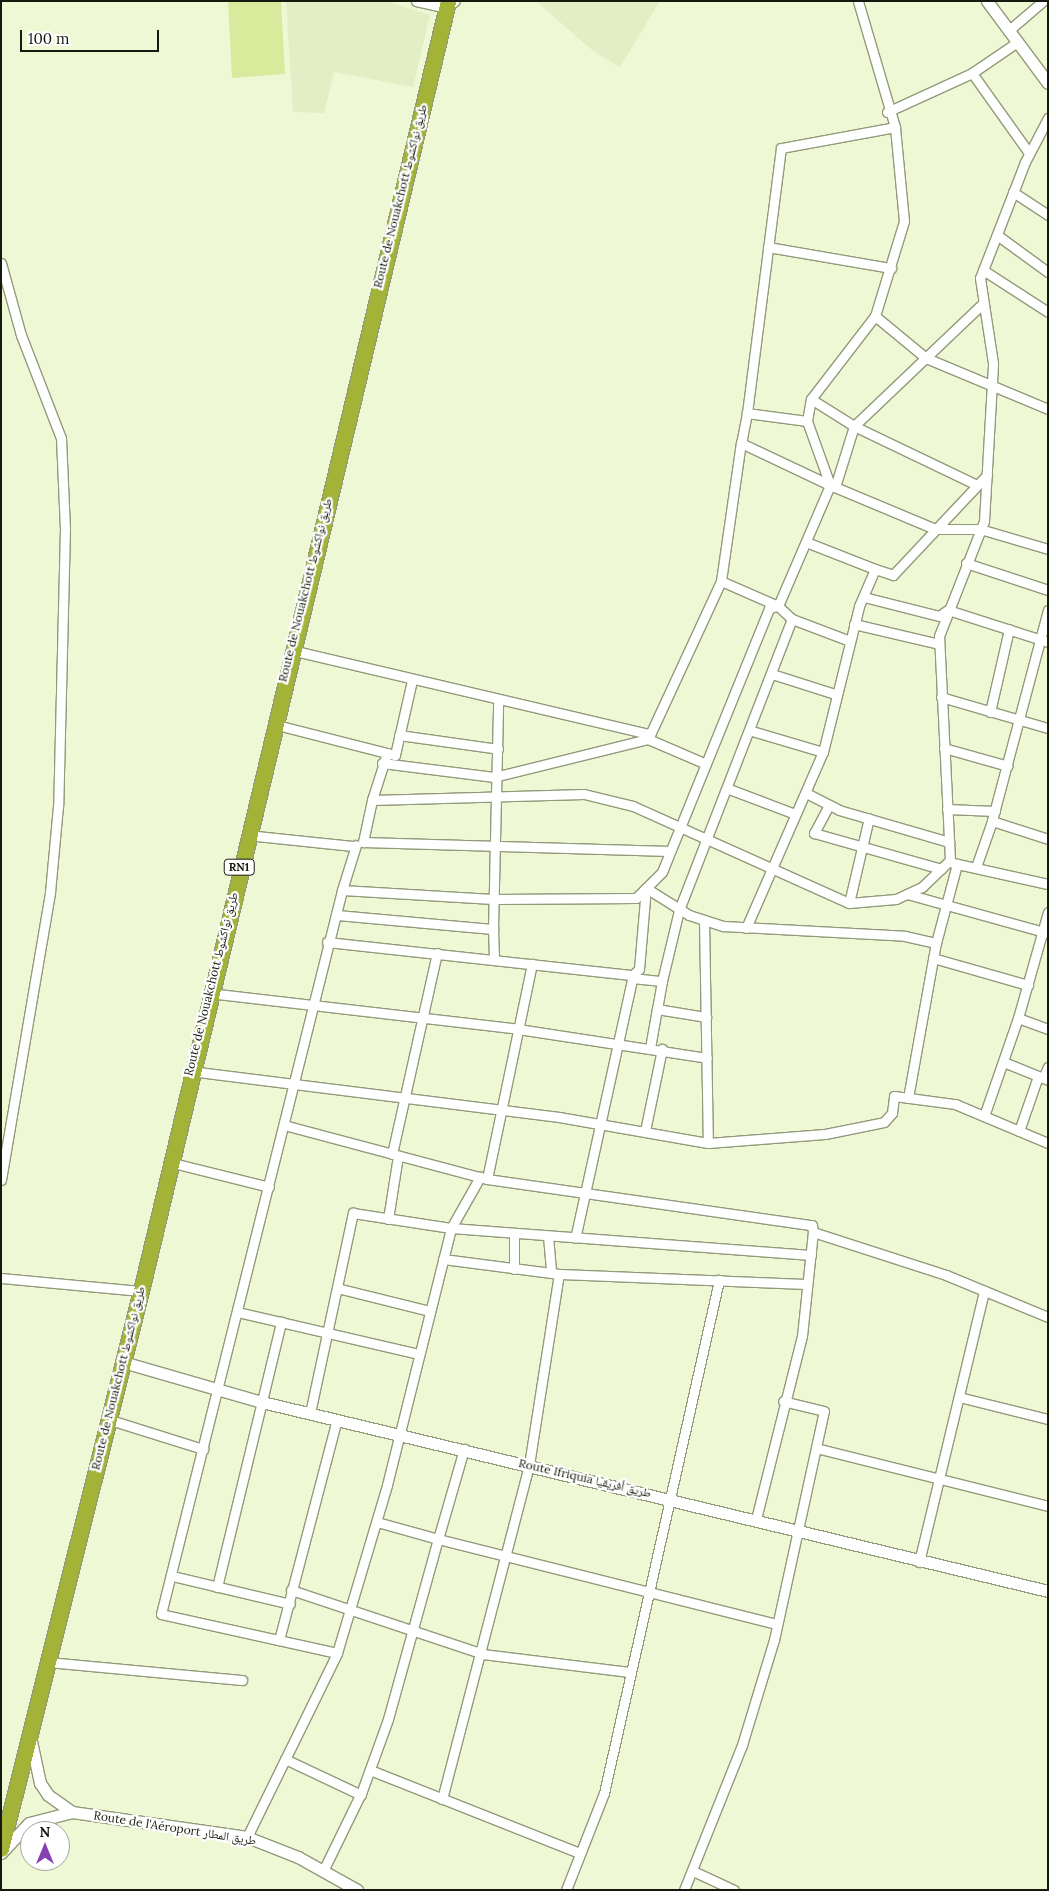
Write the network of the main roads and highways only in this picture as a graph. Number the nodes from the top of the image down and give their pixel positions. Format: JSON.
{"nodes":[{"id":1,"x":450,"y":3,"type":"edge"},
{"id":2,"x":1,"y":1851,"type":"edge"}],
"edges":[{"from":1,"to":2,"type":"highway","name":"Route de Nouakchott طريق نواكشوط","number":"RN1"}]}
